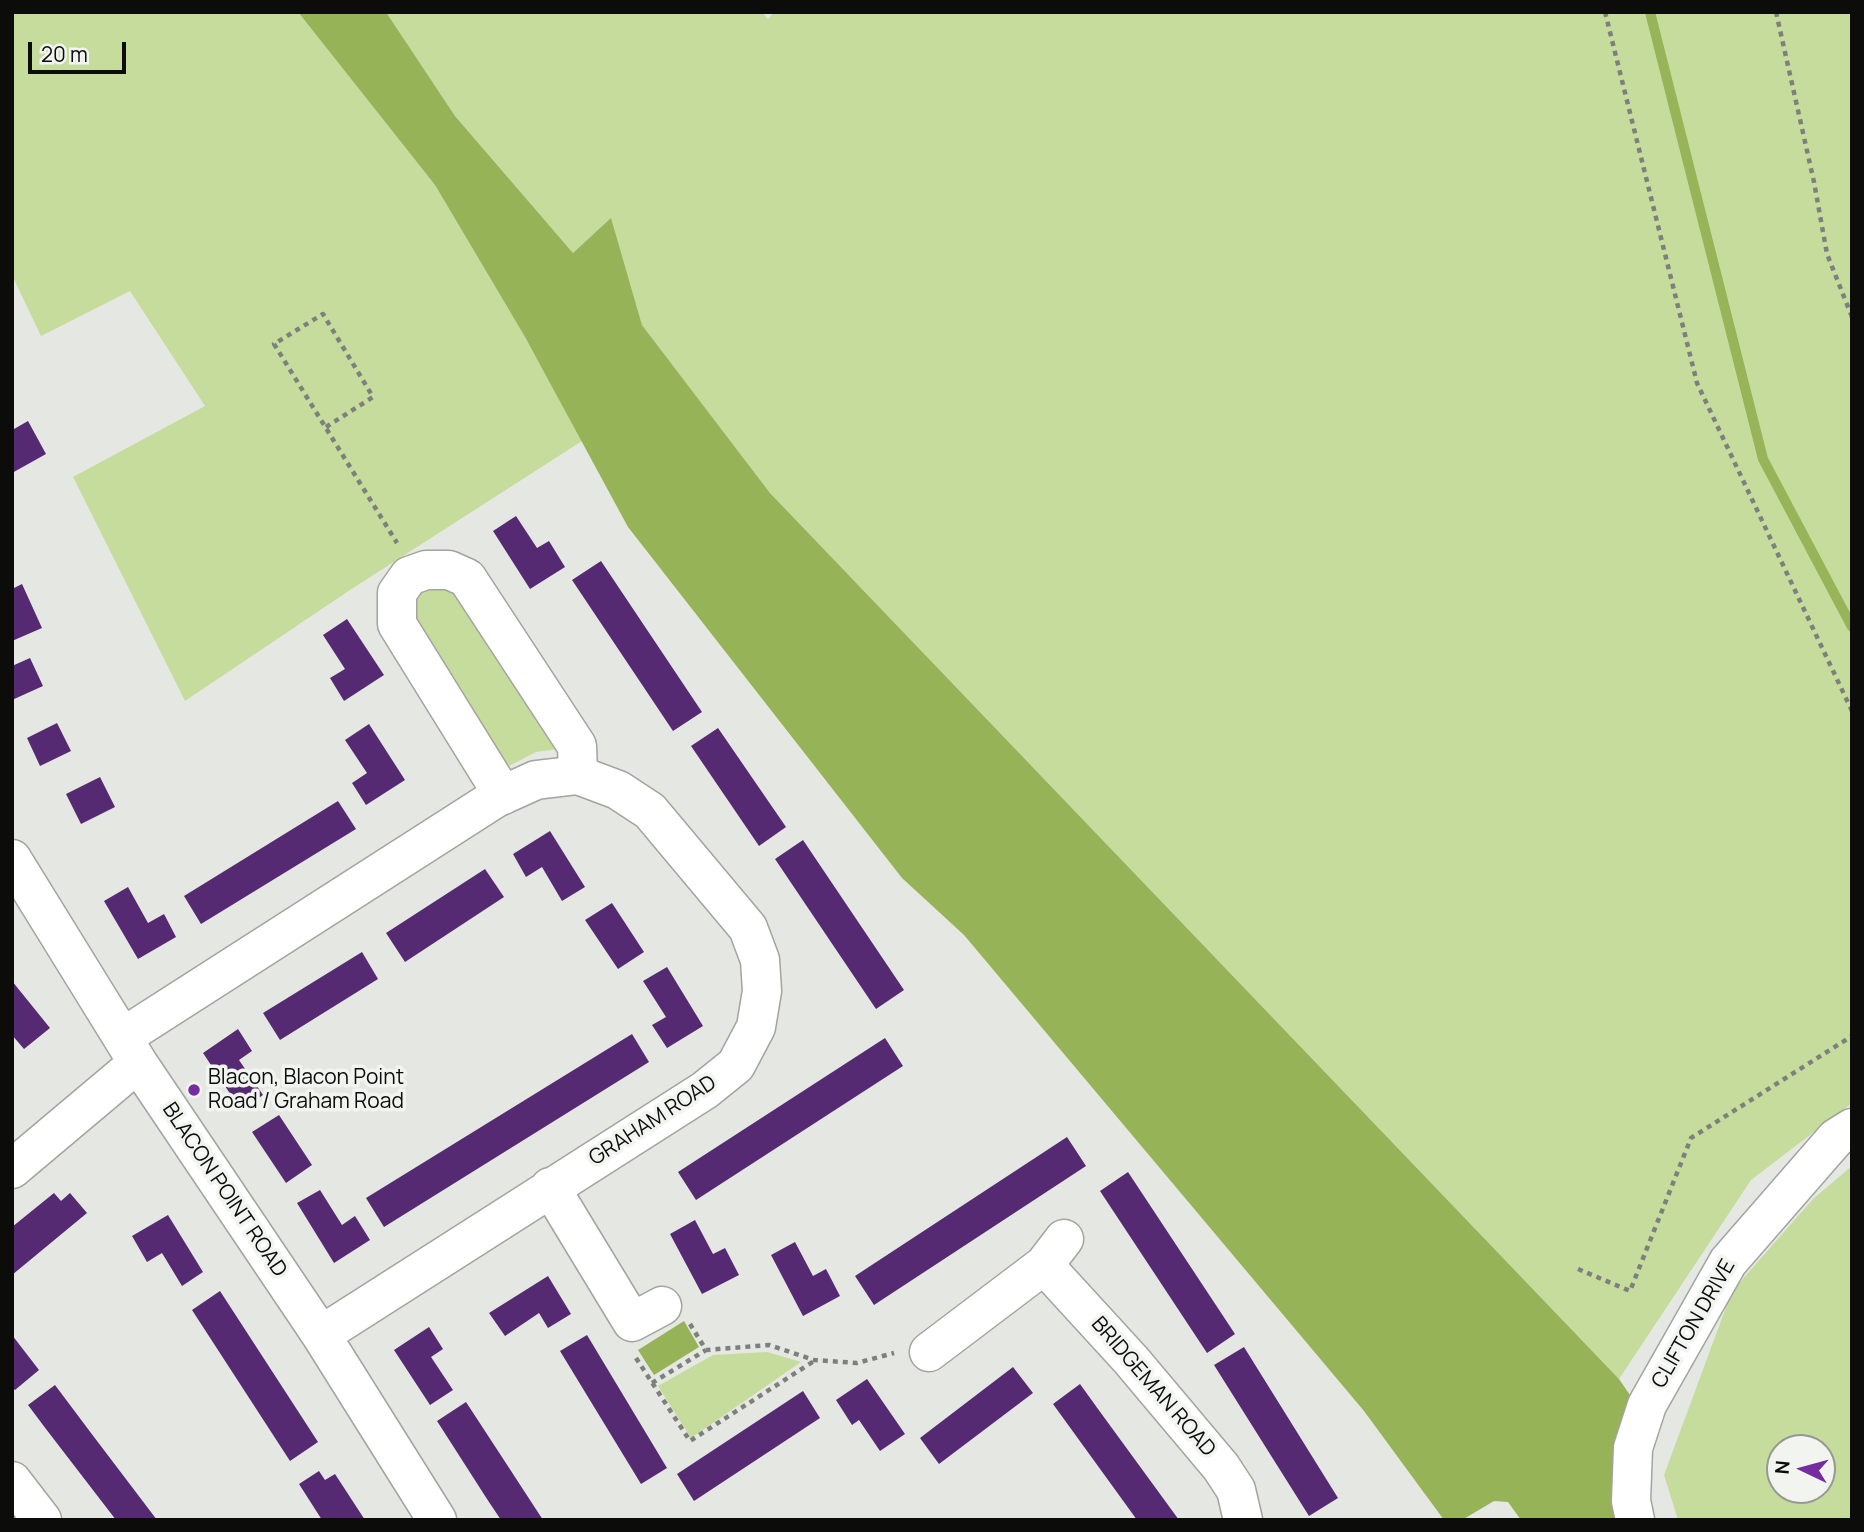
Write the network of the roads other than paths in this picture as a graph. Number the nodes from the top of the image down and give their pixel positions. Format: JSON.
{"nodes":[{"id":1,"x":578,"y":775,"type":"junction"},
{"id":2,"x":503,"y":795,"type":"junction"},
{"id":3,"x":12,"y":859,"type":"edge"},
{"id":4,"x":130,"y":1050,"type":"junction"},
{"id":5,"x":1852,"y":1128,"type":"edge"},
{"id":6,"x":12,"y":1169,"type":"edge"},
{"id":7,"x":550,"y":1187,"type":"junction"},
{"id":8,"x":647,"y":1314,"type":"road end"},
{"id":9,"x":321,"y":1335,"type":"junction"},
{"id":10,"x":929,"y":1352,"type":"road end"},
{"id":11,"x":12,"y":1481,"type":"edge"},
{"id":12,"x":37,"y":1518,"type":"edge"},
{"id":13,"x":438,"y":1520,"type":"edge"},
{"id":14,"x":1243,"y":1520,"type":"edge"},
{"id":15,"x":1635,"y":1520,"type":"edge"}],
"edges":[{"from":1,"to":2,"type":"street","name":"GRAHAM ROAD"},
{"from":1,"to":2,"type":"street"},
{"from":1,"to":7,"type":"street","name":"GRAHAM ROAD"},
{"from":2,"to":4,"type":"street","name":"GRAHAM ROAD"},
{"from":3,"to":4,"type":"street","name":"BLACON POINT ROAD"},
{"from":4,"to":6,"type":"street","name":"GRAHAM ROAD"},
{"from":4,"to":9,"type":"street","name":"BLACON POINT ROAD"},
{"from":5,"to":15,"type":"street","name":"CLIFTON DRIVE"},
{"from":7,"to":8,"type":"street"},
{"from":7,"to":9,"type":"street","name":"GRAHAM ROAD"},
{"from":9,"to":13,"type":"street","name":"BLACON POINT ROAD"},
{"from":10,"to":14,"type":"street","name":"BRIDGEMAN ROAD"},
{"from":11,"to":12,"type":"street"}]}
